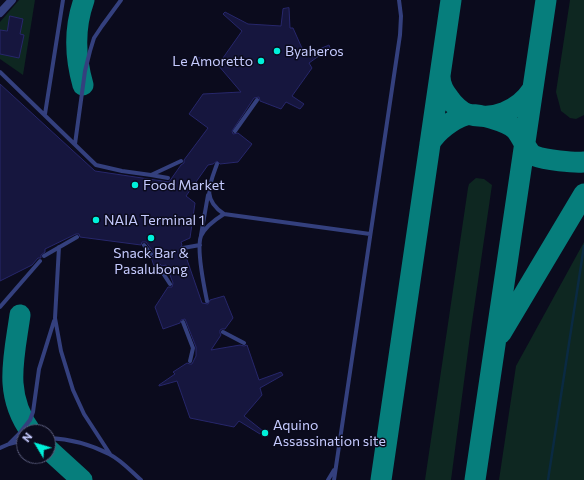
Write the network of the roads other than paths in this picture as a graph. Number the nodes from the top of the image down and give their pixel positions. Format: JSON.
{"nodes":[{"id":1,"x":12,"y":0,"type":"edge"},
{"id":2,"x":63,"y":0,"type":"edge"},
{"id":3,"x":121,"y":0,"type":"edge"},
{"id":4,"x":399,"y":0,"type":"edge"},
{"id":5,"x":0,"y":13,"type":"edge"},
{"id":6,"x":0,"y":72,"type":"edge"},
{"id":7,"x":257,"y":100,"type":"dead end"},
{"id":8,"x":45,"y":114,"type":"junction"},
{"id":9,"x":235,"y":131,"type":"dead end"},
{"id":10,"x":75,"y":144,"type":"junction"},
{"id":11,"x":182,"y":161,"type":"dead end"},
{"id":12,"x":216,"y":164,"type":"dead end"},
{"id":13,"x":150,"y":175,"type":"junction"},
{"id":14,"x":168,"y":178,"type":"dead end"},
{"id":15,"x":208,"y":193,"type":"junction"},
{"id":16,"x":224,"y":214,"type":"junction"},
{"id":17,"x":370,"y":234,"type":"junction"},
{"id":18,"x":201,"y":235,"type":"junction"},
{"id":19,"x":78,"y":237,"type":"dead end"},
{"id":20,"x":144,"y":245,"type":"dead end"},
{"id":21,"x":200,"y":245,"type":"junction"},
{"id":22,"x":59,"y":247,"type":"junction"},
{"id":23,"x":183,"y":248,"type":"dead end"},
{"id":24,"x":151,"y":254,"type":"dead end"},
{"id":25,"x":44,"y":256,"type":"dead end"},
{"id":26,"x":40,"y":261,"type":"dead end"},
{"id":27,"x":159,"y":267,"type":"dead end"},
{"id":28,"x":170,"y":284,"type":"dead end"},
{"id":29,"x":207,"y":301,"type":"dead end"},
{"id":30,"x":0,"y":307,"type":"edge"},
{"id":31,"x":55,"y":318,"type":"junction"},
{"id":32,"x":183,"y":322,"type":"dead end"},
{"id":33,"x":223,"y":332,"type":"dead end"},
{"id":34,"x":244,"y":344,"type":"dead end"},
{"id":35,"x":190,"y":361,"type":"dead end"},
{"id":36,"x":56,"y":439,"type":"edge"},
{"id":37,"x":16,"y":442,"type":"edge"},
{"id":38,"x":9,"y":444,"type":"junction"},
{"id":39,"x":0,"y":448,"type":"edge"},
{"id":40,"x":110,"y":454,"type":"junction"},
{"id":41,"x":336,"y":468,"type":"junction"},
{"id":42,"x":141,"y":480,"type":"edge"},
{"id":43,"x":328,"y":480,"type":"edge"},
{"id":44,"x":334,"y":480,"type":"edge"}],
"edges":[{"from":1,"to":5,"type":"street"},
{"from":2,"to":8,"type":"lane"},
{"from":3,"to":10,"type":"lane"},
{"from":4,"to":17,"type":"lane"},
{"from":6,"to":8,"type":"lane"},
{"from":7,"to":9,"type":"lane"},
{"from":8,"to":10,"type":"lane"},
{"from":10,"to":13,"type":"lane"},
{"from":11,"to":13,"type":"lane"},
{"from":12,"to":15,"type":"lane"},
{"from":13,"to":14,"type":"lane"},
{"from":15,"to":16,"type":"lane"},
{"from":15,"to":18,"type":"lane"},
{"from":16,"to":17,"type":"lane"},
{"from":16,"to":18,"type":"lane"},
{"from":17,"to":41,"type":"lane"},
{"from":18,"to":21,"type":"lane"},
{"from":19,"to":22,"type":"lane"},
{"from":20,"to":24,"type":"lane"},
{"from":21,"to":23,"type":"lane"},
{"from":21,"to":29,"type":"lane"},
{"from":22,"to":25,"type":"lane"},
{"from":22,"to":31,"type":"lane"},
{"from":26,"to":30,"type":"lane"},
{"from":27,"to":28,"type":"lane"},
{"from":31,"to":38,"type":"lane"},
{"from":31,"to":40,"type":"lane"},
{"from":32,"to":35,"type":"lane"},
{"from":33,"to":34,"type":"lane"},
{"from":36,"to":40,"type":"lane"},
{"from":37,"to":38,"type":"lane"},
{"from":38,"to":39,"type":"lane"},
{"from":40,"to":42,"type":"lane"},
{"from":41,"to":43,"type":"lane"},
{"from":41,"to":44,"type":"lane"}]}
